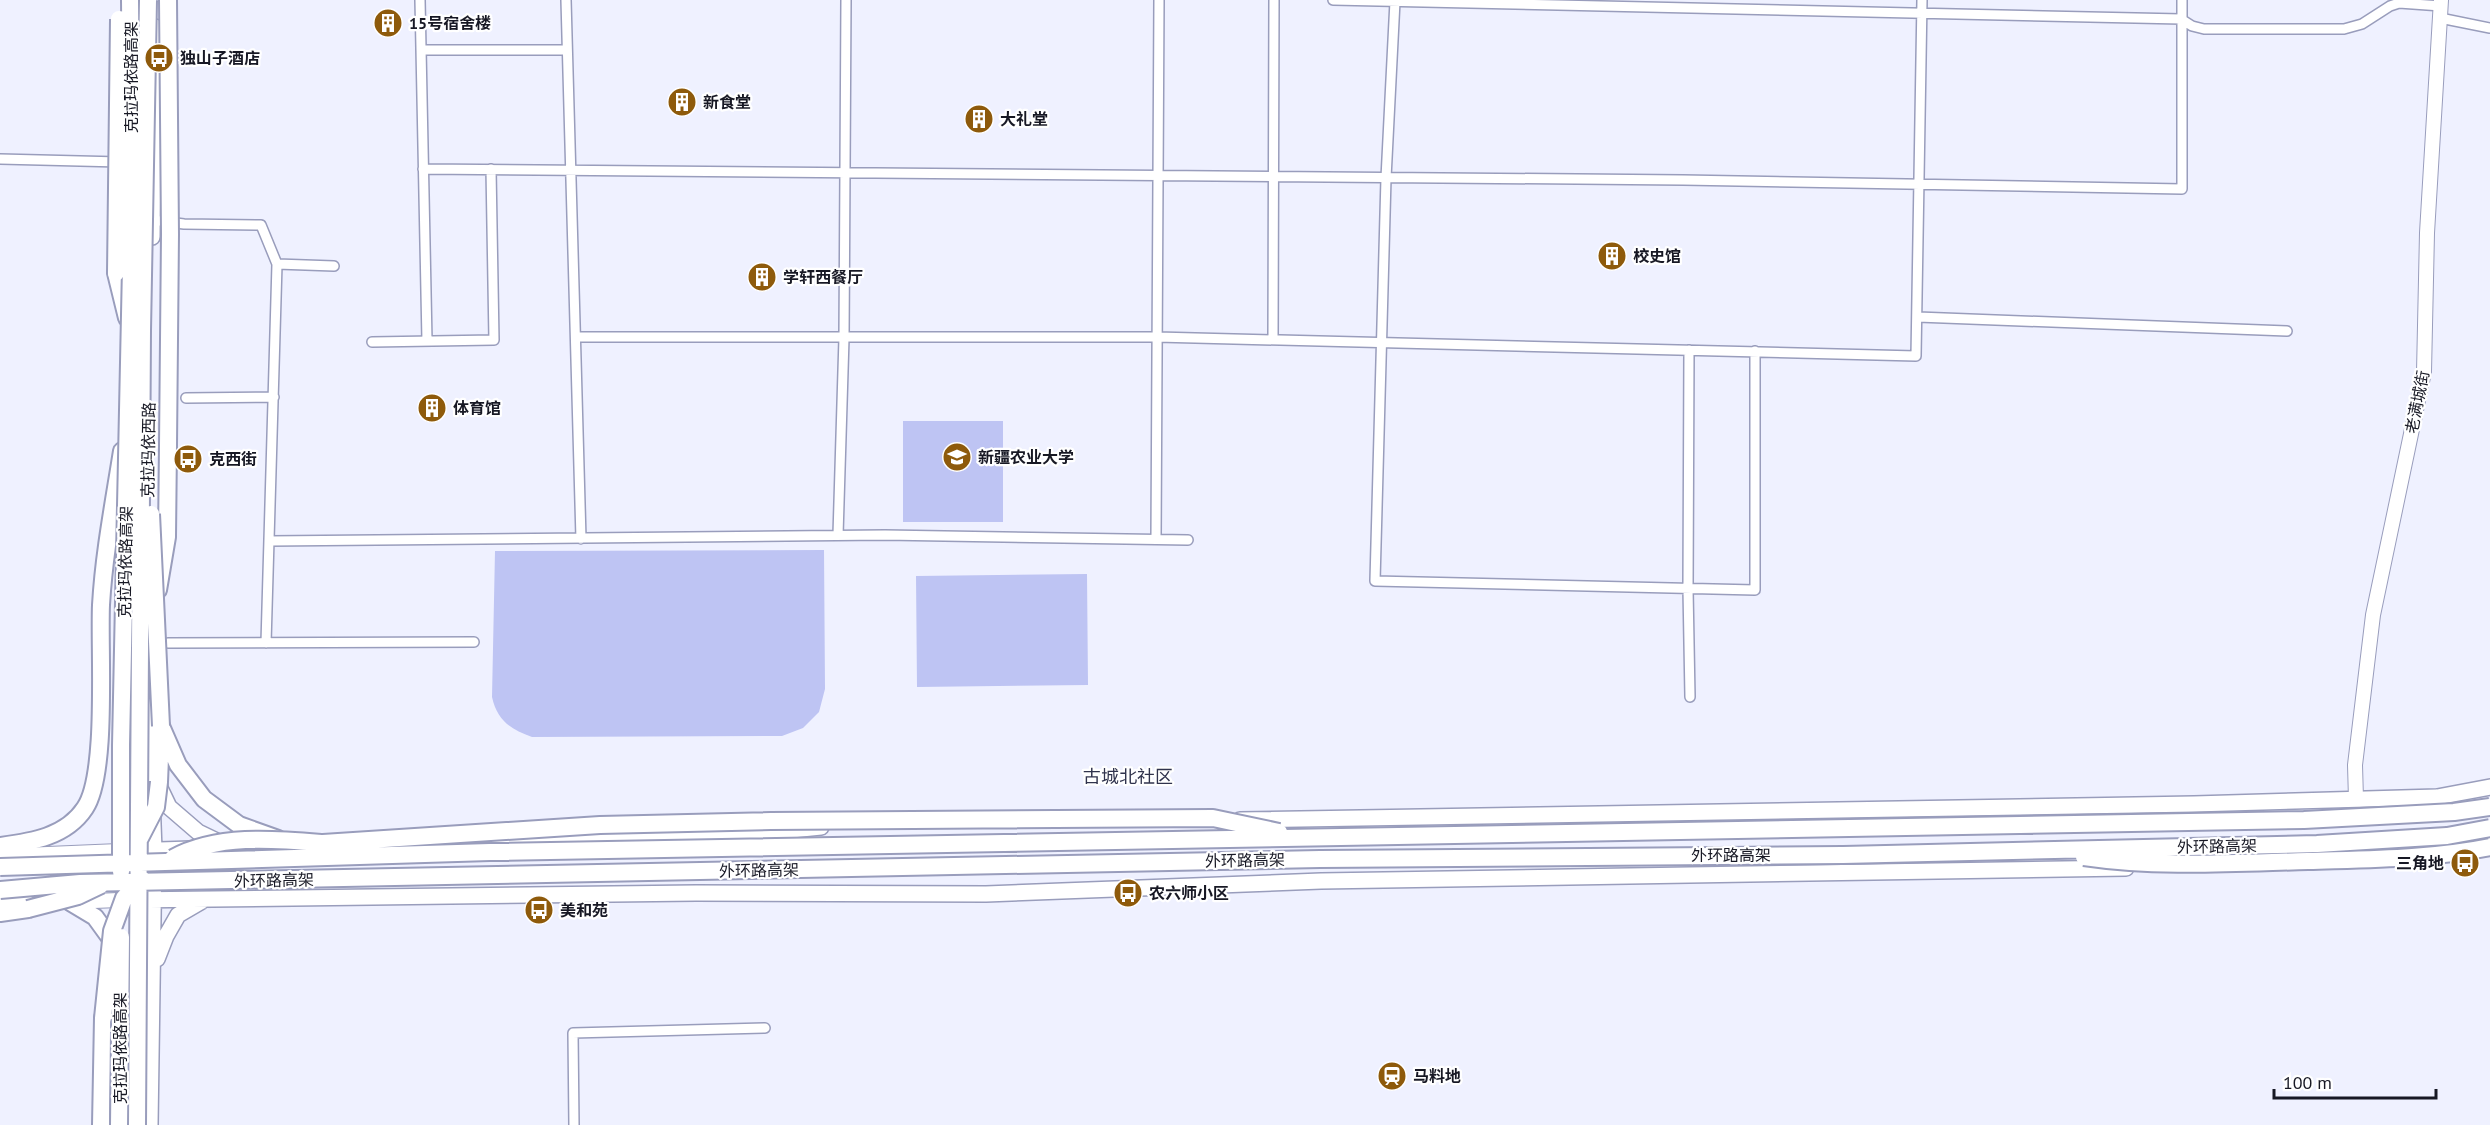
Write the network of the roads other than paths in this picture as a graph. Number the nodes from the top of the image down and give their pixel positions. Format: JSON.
{"nodes":[{"id":1,"x":120,"y":0,"type":"edge"},
{"id":2,"x":130,"y":0,"type":"edge"},
{"id":3,"x":148,"y":0,"type":"edge"},
{"id":4,"x":155,"y":0,"type":"edge"},
{"id":5,"x":168,"y":0,"type":"edge"},
{"id":6,"x":420,"y":0,"type":"edge"},
{"id":7,"x":566,"y":0,"type":"edge"},
{"id":8,"x":846,"y":0,"type":"edge"},
{"id":9,"x":1159,"y":0,"type":"edge"},
{"id":10,"x":1274,"y":0,"type":"edge"},
{"id":11,"x":1333,"y":0,"type":"edge"},
{"id":12,"x":1376,"y":0,"type":"edge"},
{"id":13,"x":1922,"y":0,"type":"edge"},
{"id":14,"x":2182,"y":0,"type":"edge"},
{"id":15,"x":1395,"y":1,"type":"edge"},
{"id":16,"x":2441,"y":8,"type":"edge"},
{"id":17,"x":1922,"y":12,"type":"junction"},
{"id":18,"x":2181,"y":19,"type":"junction"},
{"id":19,"x":2490,"y":28,"type":"edge"},
{"id":20,"x":421,"y":50,"type":"junction"},
{"id":21,"x":567,"y":50,"type":"junction"},
{"id":22,"x":0,"y":159,"type":"edge"},
{"id":23,"x":129,"y":162,"type":"junction"},
{"id":24,"x":423,"y":169,"type":"junction"},
{"id":25,"x":491,"y":169,"type":"junction"},
{"id":26,"x":570,"y":169,"type":"junction"},
{"id":27,"x":845,"y":172,"type":"junction"},
{"id":28,"x":1158,"y":175,"type":"junction"},
{"id":29,"x":1273,"y":177,"type":"junction"},
{"id":30,"x":1386,"y":178,"type":"junction"},
{"id":31,"x":1919,"y":183,"type":"junction"},
{"id":32,"x":152,"y":220,"type":"junction"},
{"id":33,"x":278,"y":264,"type":"junction"},
{"id":34,"x":334,"y":266,"type":"dead end"},
{"id":35,"x":1918,"y":317,"type":"junction"},
{"id":36,"x":2287,"y":331,"type":"dead end"},
{"id":37,"x":137,"y":333,"type":"junction"},
{"id":38,"x":1157,"y":337,"type":"junction"},
{"id":39,"x":576,"y":338,"type":"junction"},
{"id":40,"x":844,"y":338,"type":"junction"},
{"id":41,"x":1273,"y":339,"type":"junction"},
{"id":42,"x":426,"y":341,"type":"junction"},
{"id":43,"x":372,"y":342,"type":"dead end"},
{"id":44,"x":1381,"y":343,"type":"junction"},
{"id":45,"x":1689,"y":350,"type":"junction"},
{"id":46,"x":1755,"y":351,"type":"junction"},
{"id":47,"x":274,"y":397,"type":"junction"},
{"id":48,"x":186,"y":398,"type":"dead end"},
{"id":49,"x":128,"y":414,"type":"junction"},
{"id":50,"x":838,"y":535,"type":"junction"},
{"id":51,"x":581,"y":538,"type":"junction"},
{"id":52,"x":1156,"y":539,"type":"junction"},
{"id":53,"x":1188,"y":540,"type":"dead end"},
{"id":54,"x":270,"y":541,"type":"junction"},
{"id":55,"x":1688,"y":589,"type":"junction"},
{"id":56,"x":474,"y":642,"type":"dead end"},
{"id":57,"x":168,"y":643,"type":"dead end"},
{"id":58,"x":266,"y":643,"type":"junction"},
{"id":59,"x":147,"y":656,"type":"junction"},
{"id":60,"x":1690,"y":697,"type":"dead end"},
{"id":61,"x":161,"y":726,"type":"junction"},
{"id":62,"x":151,"y":770,"type":"junction"},
{"id":63,"x":2490,"y":787,"type":"edge"},
{"id":64,"x":2490,"y":798,"type":"edge"},
{"id":65,"x":2356,"y":799,"type":"junction"},
{"id":66,"x":2490,"y":807,"type":"edge"},
{"id":67,"x":2454,"y":812,"type":"junction"},
{"id":68,"x":2490,"y":828,"type":"edge"},
{"id":69,"x":2490,"y":837,"type":"edge"},
{"id":70,"x":1307,"y":839,"type":"junction"},
{"id":71,"x":279,"y":840,"type":"junction"},
{"id":72,"x":0,"y":846,"type":"edge"},
{"id":73,"x":2490,"y":847,"type":"edge"},
{"id":74,"x":230,"y":848,"type":"junction"},
{"id":75,"x":154,"y":850,"type":"junction"},
{"id":76,"x":2035,"y":850,"type":"junction"},
{"id":77,"x":119,"y":851,"type":"junction"},
{"id":78,"x":0,"y":856,"type":"edge"},
{"id":79,"x":0,"y":867,"type":"edge"},
{"id":80,"x":0,"y":890,"type":"edge"},
{"id":81,"x":119,"y":900,"type":"junction"},
{"id":82,"x":154,"y":900,"type":"junction"},
{"id":83,"x":204,"y":900,"type":"junction"},
{"id":84,"x":70,"y":902,"type":"junction"},
{"id":85,"x":0,"y":904,"type":"edge"},
{"id":86,"x":0,"y":913,"type":"edge"},
{"id":87,"x":118,"y":951,"type":"junction"},
{"id":88,"x":153,"y":971,"type":"junction"},
{"id":89,"x":765,"y":1028,"type":"dead end"},
{"id":90,"x":101,"y":1125,"type":"edge"},
{"id":91,"x":118,"y":1125,"type":"edge"},
{"id":92,"x":137,"y":1125,"type":"edge"},
{"id":93,"x":150,"y":1125,"type":"edge"},
{"id":94,"x":574,"y":1125,"type":"edge"}],
"edges":[{"from":1,"to":37,"type":"highway","bridge":true},
{"from":2,"to":23,"type":"main road","name":"克拉玛依西路"},
{"from":2,"to":49,"type":"highway","name":"克拉玛依路高架","bridge":true},
{"from":3,"to":37,"type":"highway","name":"克拉玛依路高架","bridge":true},
{"from":4,"to":32,"type":"main road","name":"克拉玛依西路"},
{"from":5,"to":59,"type":"highway","bridge":true},
{"from":6,"to":20,"type":"street"},
{"from":7,"to":21,"type":"street"},
{"from":8,"to":27,"type":"street"},
{"from":9,"to":28,"type":"street"},
{"from":10,"to":29,"type":"street"},
{"from":11,"to":12,"type":"street"},
{"from":12,"to":15,"type":"street"},
{"from":13,"to":17,"type":"street"},
{"from":14,"to":18,"type":"street"},
{"from":15,"to":17,"type":"street"},
{"from":15,"to":30,"type":"street"},
{"from":16,"to":18,"type":"street"},
{"from":16,"to":19,"type":"street"},
{"from":16,"to":65,"type":"street","name":"老满城街"},
{"from":17,"to":18,"type":"street"},
{"from":17,"to":31,"type":"street"},
{"from":18,"to":31,"type":"street"},
{"from":20,"to":21,"type":"street"},
{"from":20,"to":24,"type":"street"},
{"from":21,"to":26,"type":"street"},
{"from":22,"to":23,"type":"street"},
{"from":23,"to":37,"type":"main road","name":"克拉玛依西路"},
{"from":24,"to":25,"type":"street"},
{"from":24,"to":42,"type":"street"},
{"from":25,"to":26,"type":"street"},
{"from":25,"to":42,"type":"street"},
{"from":26,"to":27,"type":"street"},
{"from":26,"to":39,"type":"street"},
{"from":27,"to":28,"type":"street"},
{"from":27,"to":40,"type":"street"},
{"from":28,"to":29,"type":"street"},
{"from":28,"to":38,"type":"street"},
{"from":29,"to":30,"type":"street"},
{"from":29,"to":41,"type":"street"},
{"from":30,"to":31,"type":"street"},
{"from":30,"to":44,"type":"street"},
{"from":31,"to":35,"type":"street"},
{"from":32,"to":33,"type":"street"},
{"from":32,"to":59,"type":"main road","name":"克拉玛依西路"},
{"from":33,"to":34,"type":"street"},
{"from":33,"to":47,"type":"street"},
{"from":35,"to":36,"type":"street"},
{"from":35,"to":46,"type":"street"},
{"from":37,"to":61,"type":"highway","bridge":true},
{"from":37,"to":77,"type":"main road","name":"克拉玛依西路"},
{"from":37,"to":92,"type":"highway","name":"克拉玛依路高架","bridge":true},
{"from":38,"to":40,"type":"street"},
{"from":38,"to":41,"type":"street"},
{"from":38,"to":52,"type":"street"},
{"from":39,"to":40,"type":"street"},
{"from":39,"to":51,"type":"street"},
{"from":40,"to":50,"type":"street"},
{"from":41,"to":44,"type":"street"},
{"from":42,"to":43,"type":"street"},
{"from":44,"to":45,"type":"street"},
{"from":44,"to":55,"type":"street"},
{"from":45,"to":46,"type":"street"},
{"from":45,"to":55,"type":"street"},
{"from":46,"to":55,"type":"street"},
{"from":47,"to":48,"type":"street"},
{"from":47,"to":54,"type":"street"},
{"from":49,"to":72,"type":"highway","bridge":true},
{"from":49,"to":91,"type":"highway","name":"克拉玛依路高架","bridge":true},
{"from":50,"to":51,"type":"street"},
{"from":50,"to":52,"type":"street"},
{"from":51,"to":54,"type":"street"},
{"from":52,"to":53,"type":"street"},
{"from":54,"to":58,"type":"street"},
{"from":55,"to":60,"type":"street"},
{"from":56,"to":58,"type":"street"},
{"from":57,"to":58,"type":"street"},
{"from":59,"to":62,"type":"main road","name":"克拉玛依西路"},
{"from":61,"to":71,"type":"highway","bridge":true},
{"from":61,"to":86,"type":"highway","bridge":true},
{"from":62,"to":74,"type":"main road"},
{"from":62,"to":75,"type":"main road","name":"克拉玛依西路"},
{"from":63,"to":65,"type":"main road"},
{"from":64,"to":67,"type":"highway","bridge":true},
{"from":65,"to":74,"type":"main road"},
{"from":66,"to":67,"type":"highway","name":"外环路高架","bridge":true},
{"from":67,"to":70,"type":"highway","name":"外环路高架","bridge":true},
{"from":68,"to":76,"type":"highway","name":"外环路高架","bridge":true},
{"from":69,"to":83,"type":"main road"},
{"from":70,"to":71,"type":"highway","bridge":true},
{"from":70,"to":79,"type":"highway","name":"外环路高架","bridge":true},
{"from":71,"to":90,"type":"highway","bridge":true},
{"from":73,"to":76,"type":"highway","bridge":true},
{"from":74,"to":75,"type":"main road"},
{"from":75,"to":77,"type":"main road"},
{"from":75,"to":82,"type":"main road","name":"克拉玛依西路"},
{"from":76,"to":80,"type":"highway","name":"外环路高架","bridge":true},
{"from":77,"to":78,"type":"street"},
{"from":77,"to":81,"type":"main road","name":"克拉玛依西路"},
{"from":81,"to":82,"type":"main road"},
{"from":81,"to":84,"type":"street"},
{"from":81,"to":87,"type":"main road","name":"克拉玛依西路"},
{"from":82,"to":83,"type":"main road"},
{"from":82,"to":88,"type":"main road","name":"克拉玛依西路"},
{"from":83,"to":88,"type":"main road"},
{"from":84,"to":85,"type":"street"},
{"from":84,"to":87,"type":"highway"},
{"from":87,"to":91,"type":"main road","name":"克拉玛依西路"},
{"from":88,"to":93,"type":"main road","name":"克拉玛依西路"},
{"from":89,"to":94,"type":"street"}]}
